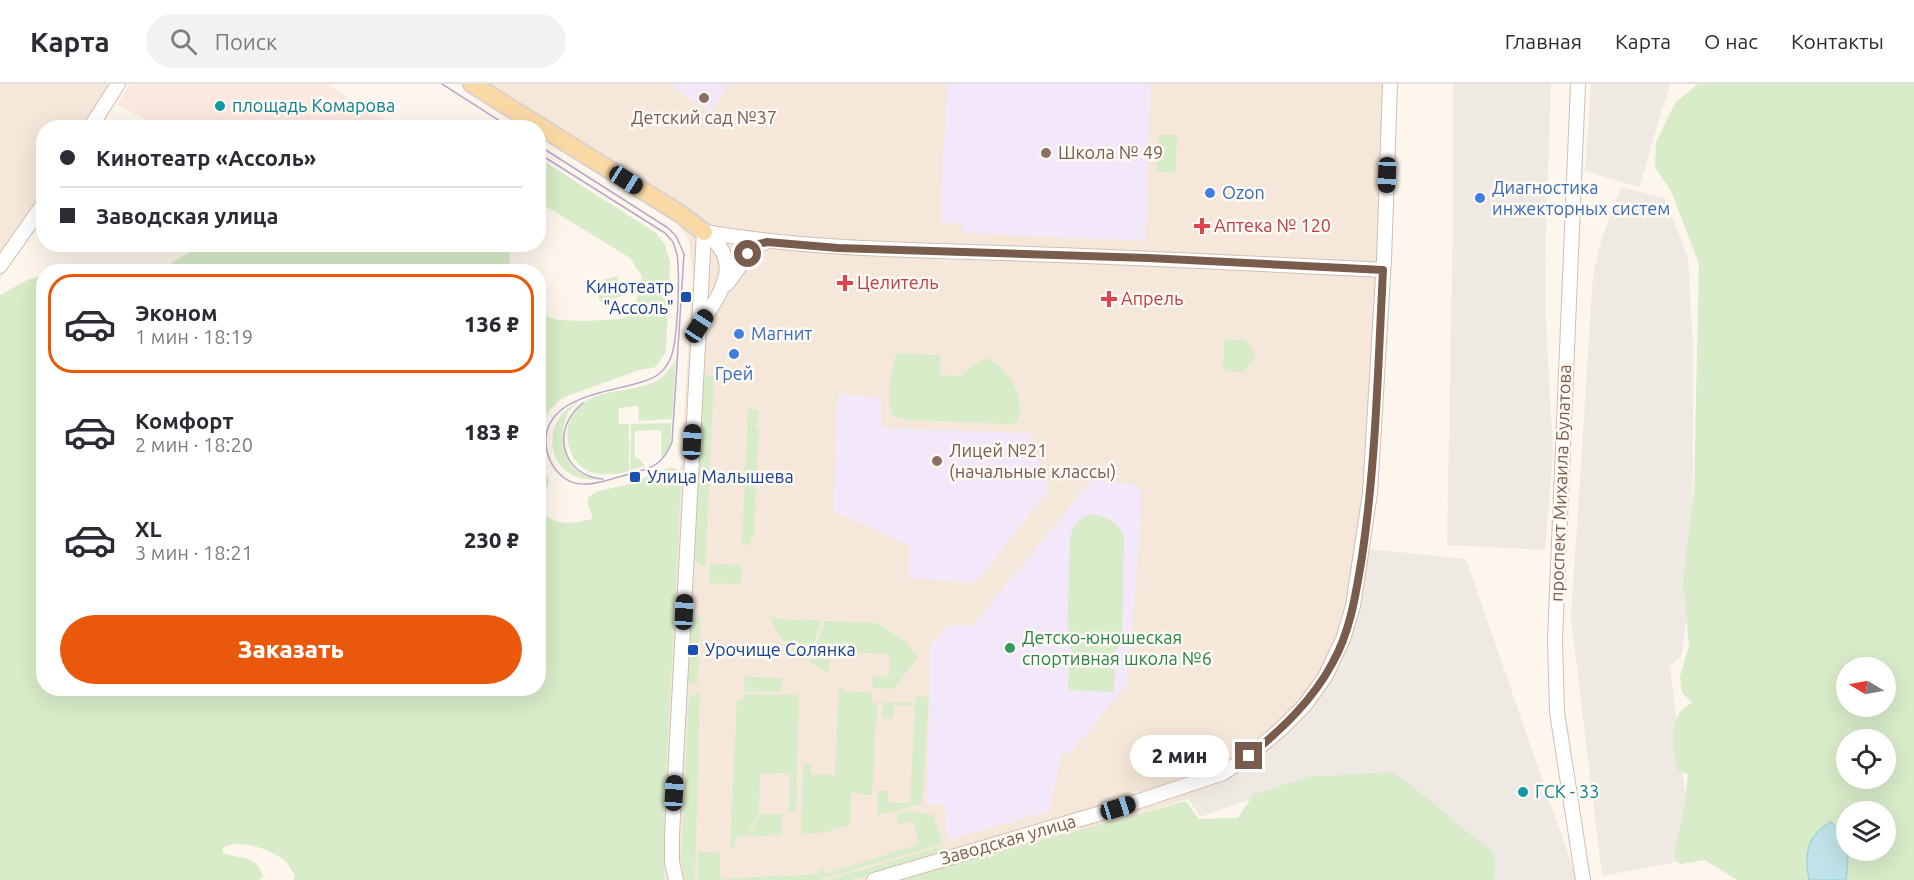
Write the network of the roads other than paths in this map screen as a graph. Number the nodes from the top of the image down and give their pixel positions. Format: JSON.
{"nodes":[{"id":1,"x":118,"y":84,"type":"edge"},
{"id":2,"x":472,"y":84,"type":"edge"},
{"id":3,"x":1390,"y":84,"type":"edge"},
{"id":4,"x":1578,"y":84,"type":"edge"},
{"id":5,"x":95,"y":120,"type":"edge"},
{"id":6,"x":530,"y":120,"type":"edge"},
{"id":7,"x":546,"y":130,"type":"edge"},
{"id":8,"x":36,"y":214,"type":"edge"},
{"id":9,"x":704,"y":232,"type":"junction"},
{"id":10,"x":763,"y":241,"type":"junction"},
{"id":11,"x":0,"y":266,"type":"edge"},
{"id":12,"x":1383,"y":270,"type":"junction"},
{"id":13,"x":719,"y":296,"type":"junction"},
{"id":14,"x":699,"y":326,"type":"junction"},
{"id":15,"x":676,"y":880,"type":"edge"},
{"id":16,"x":874,"y":880,"type":"edge"},
{"id":17,"x":1582,"y":880,"type":"edge"}],
"edges":[{"from":1,"to":5,"type":"street"},
{"from":2,"to":6,"type":"main road"},
{"from":3,"to":12,"type":"street","name":"Заводская улица"},
{"from":4,"to":17,"type":"street","name":"проспект Михаила Булатова"},
{"from":7,"to":9,"type":"main road"},
{"from":8,"to":11,"type":"street"},
{"from":9,"to":10,"type":"street"},
{"from":9,"to":13,"type":"street"},
{"from":9,"to":14,"type":"street"},
{"from":10,"to":12,"type":"street"},
{"from":10,"to":13,"type":"street"},
{"from":12,"to":16,"type":"street","name":"Заводская улица"},
{"from":13,"to":14,"type":"street"},
{"from":14,"to":15,"type":"street"}]}
